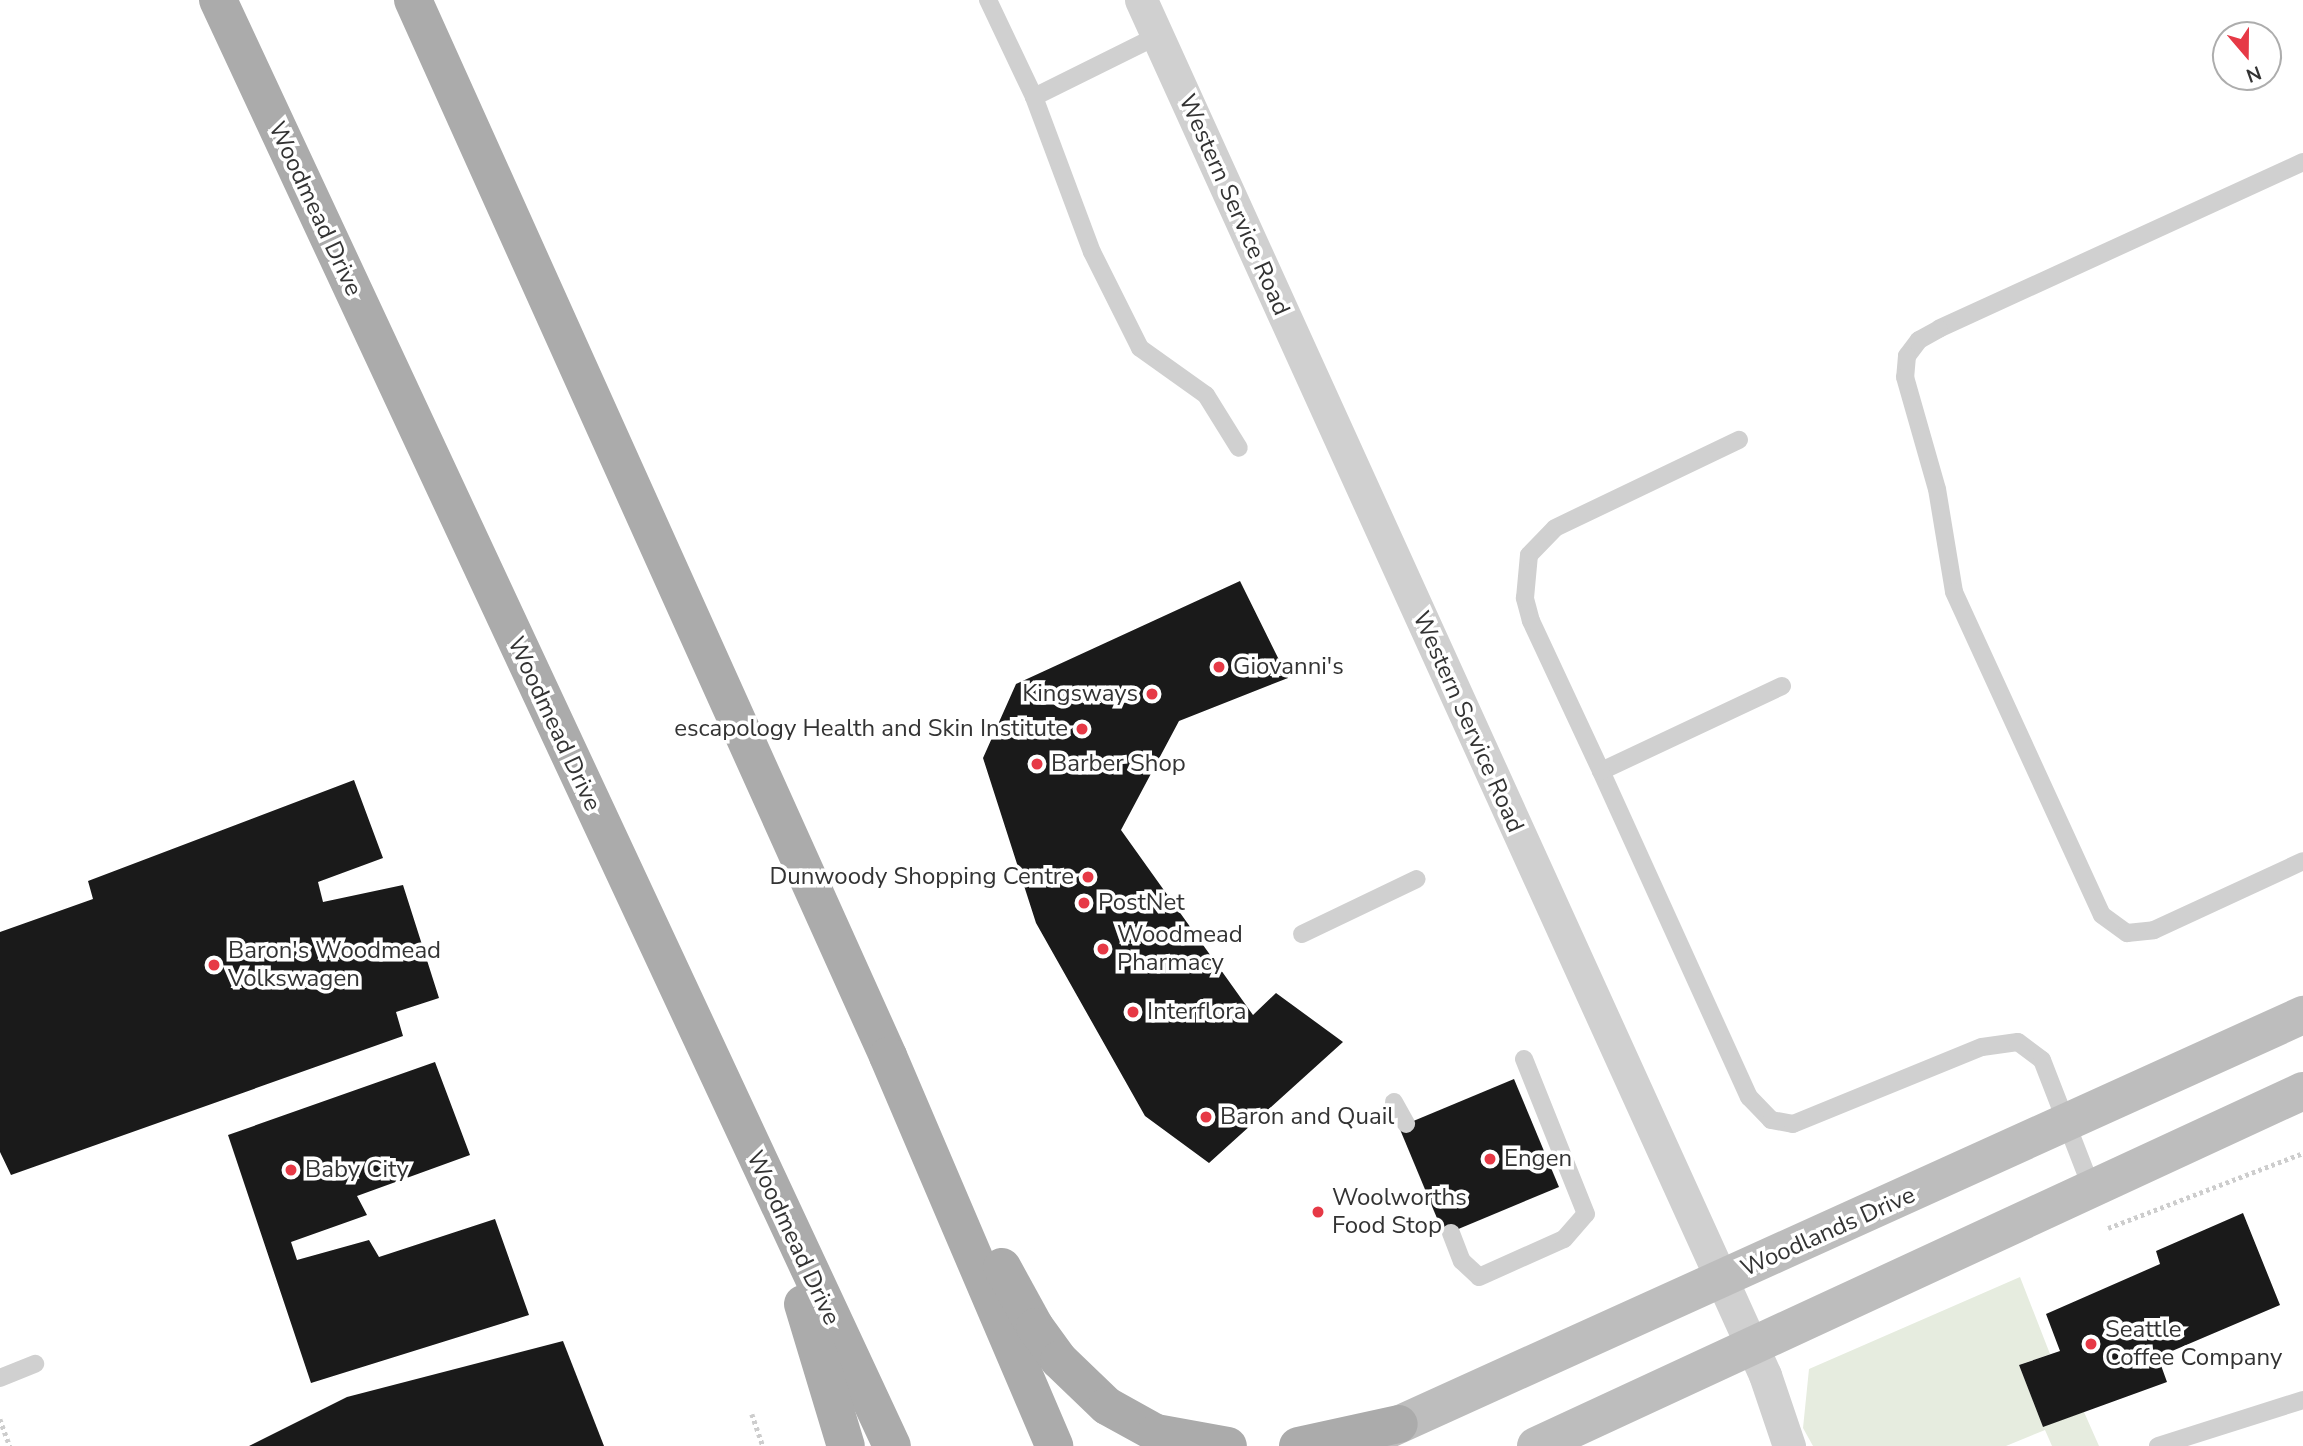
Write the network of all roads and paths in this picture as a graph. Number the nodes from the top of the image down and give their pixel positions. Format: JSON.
{"nodes":[{"id":1,"x":218,"y":0,"type":"edge"},
{"id":2,"x":413,"y":0,"type":"edge"},
{"id":3,"x":988,"y":0,"type":"edge"},
{"id":4,"x":1141,"y":0,"type":"edge"},
{"id":5,"x":1157,"y":36,"type":"junction"},
{"id":6,"x":1034,"y":97,"type":"junction"},
{"id":7,"x":2303,"y":162,"type":"edge"},
{"id":8,"x":1739,"y":440,"type":"dead end"},
{"id":9,"x":1239,"y":448,"type":"dead end"},
{"id":10,"x":1782,"y":686,"type":"dead end"},
{"id":11,"x":1601,"y":771,"type":"junction"},
{"id":12,"x":2303,"y":860,"type":"edge"},
{"id":13,"x":1417,"y":879,"type":"dead end"},
{"id":14,"x":1302,"y":934,"type":"dead end"},
{"id":15,"x":2303,"y":1015,"type":"edge"},
{"id":16,"x":888,"y":1056,"type":"junction"},
{"id":17,"x":1524,"y":1059,"type":"dead end"},
{"id":18,"x":2303,"y":1091,"type":"edge"},
{"id":19,"x":1394,"y":1102,"type":"dead end"},
{"id":20,"x":1406,"y":1124,"type":"dead end"},
{"id":21,"x":2066,"y":1125,"type":"junction"},
{"id":22,"x":764,"y":1178,"type":"junction"},
{"id":23,"x":2092,"y":1189,"type":"junction"},
{"id":24,"x":1451,"y":1233,"type":"dead end"},
{"id":25,"x":1721,"y":1280,"type":"junction"},
{"id":26,"x":1750,"y":1343,"type":"junction"},
{"id":27,"x":35,"y":1364,"type":"dead end"},
{"id":28,"x":0,"y":1377,"type":"edge"},
{"id":29,"x":2303,"y":1400,"type":"edge"},
{"id":30,"x":752,"y":1414,"type":"dead end"},
{"id":31,"x":0,"y":1419,"type":"edge"},
{"id":32,"x":1399,"y":1424,"type":"junction"},
{"id":33,"x":10,"y":1446,"type":"edge"},
{"id":34,"x":763,"y":1446,"type":"edge"},
{"id":35,"x":846,"y":1446,"type":"edge"},
{"id":36,"x":892,"y":1446,"type":"edge"},
{"id":37,"x":1054,"y":1446,"type":"edge"},
{"id":38,"x":1228,"y":1446,"type":"edge"},
{"id":39,"x":1298,"y":1446,"type":"edge"},
{"id":40,"x":1351,"y":1446,"type":"edge"},
{"id":41,"x":1536,"y":1446,"type":"edge"},
{"id":42,"x":1789,"y":1446,"type":"edge"},
{"id":43,"x":2158,"y":1446,"type":"edge"}],
"edges":[{"from":1,"to":22,"type":"main road","name":"Woodmead Drive"},
{"from":2,"to":16,"type":"main road"},
{"from":3,"to":6,"type":"lane"},
{"from":4,"to":5,"type":"street","name":"Western Service Road"},
{"from":5,"to":6,"type":"lane"},
{"from":5,"to":25,"type":"street","name":"Western Service Road"},
{"from":6,"to":9,"type":"lane"},
{"from":7,"to":12,"type":"lane"},
{"from":8,"to":11,"type":"lane"},
{"from":10,"to":11,"type":"lane"},
{"from":11,"to":21,"type":"lane"},
{"from":13,"to":14,"type":"lane"},
{"from":15,"to":21,"type":"main road","name":"Woodlands Drive"},
{"from":16,"to":37,"type":"main road"},
{"from":16,"to":38,"type":"main road"},
{"from":17,"to":24,"type":"lane"},
{"from":18,"to":23,"type":"main road"},
{"from":19,"to":20,"type":"lane"},
{"from":21,"to":23,"type":"lane"},
{"from":21,"to":25,"type":"main road","name":"Woodlands Drive"},
{"from":22,"to":35,"type":"main road"},
{"from":22,"to":36,"type":"main road","name":"Woodmead Drive"},
{"from":23,"to":26,"type":"main road"},
{"from":25,"to":26,"type":"street","name":"Western Service Road"},
{"from":25,"to":32,"type":"main road","name":"Woodlands Drive"},
{"from":26,"to":41,"type":"main road"},
{"from":26,"to":42,"type":"street","name":"Western Service Road"},
{"from":27,"to":28,"type":"lane"},
{"from":29,"to":43,"type":"lane"},
{"from":30,"to":34,"type":"path"},
{"from":31,"to":33,"type":"path"},
{"from":32,"to":39,"type":"main road"},
{"from":32,"to":40,"type":"main road","name":"Woodlands Drive"}]}
